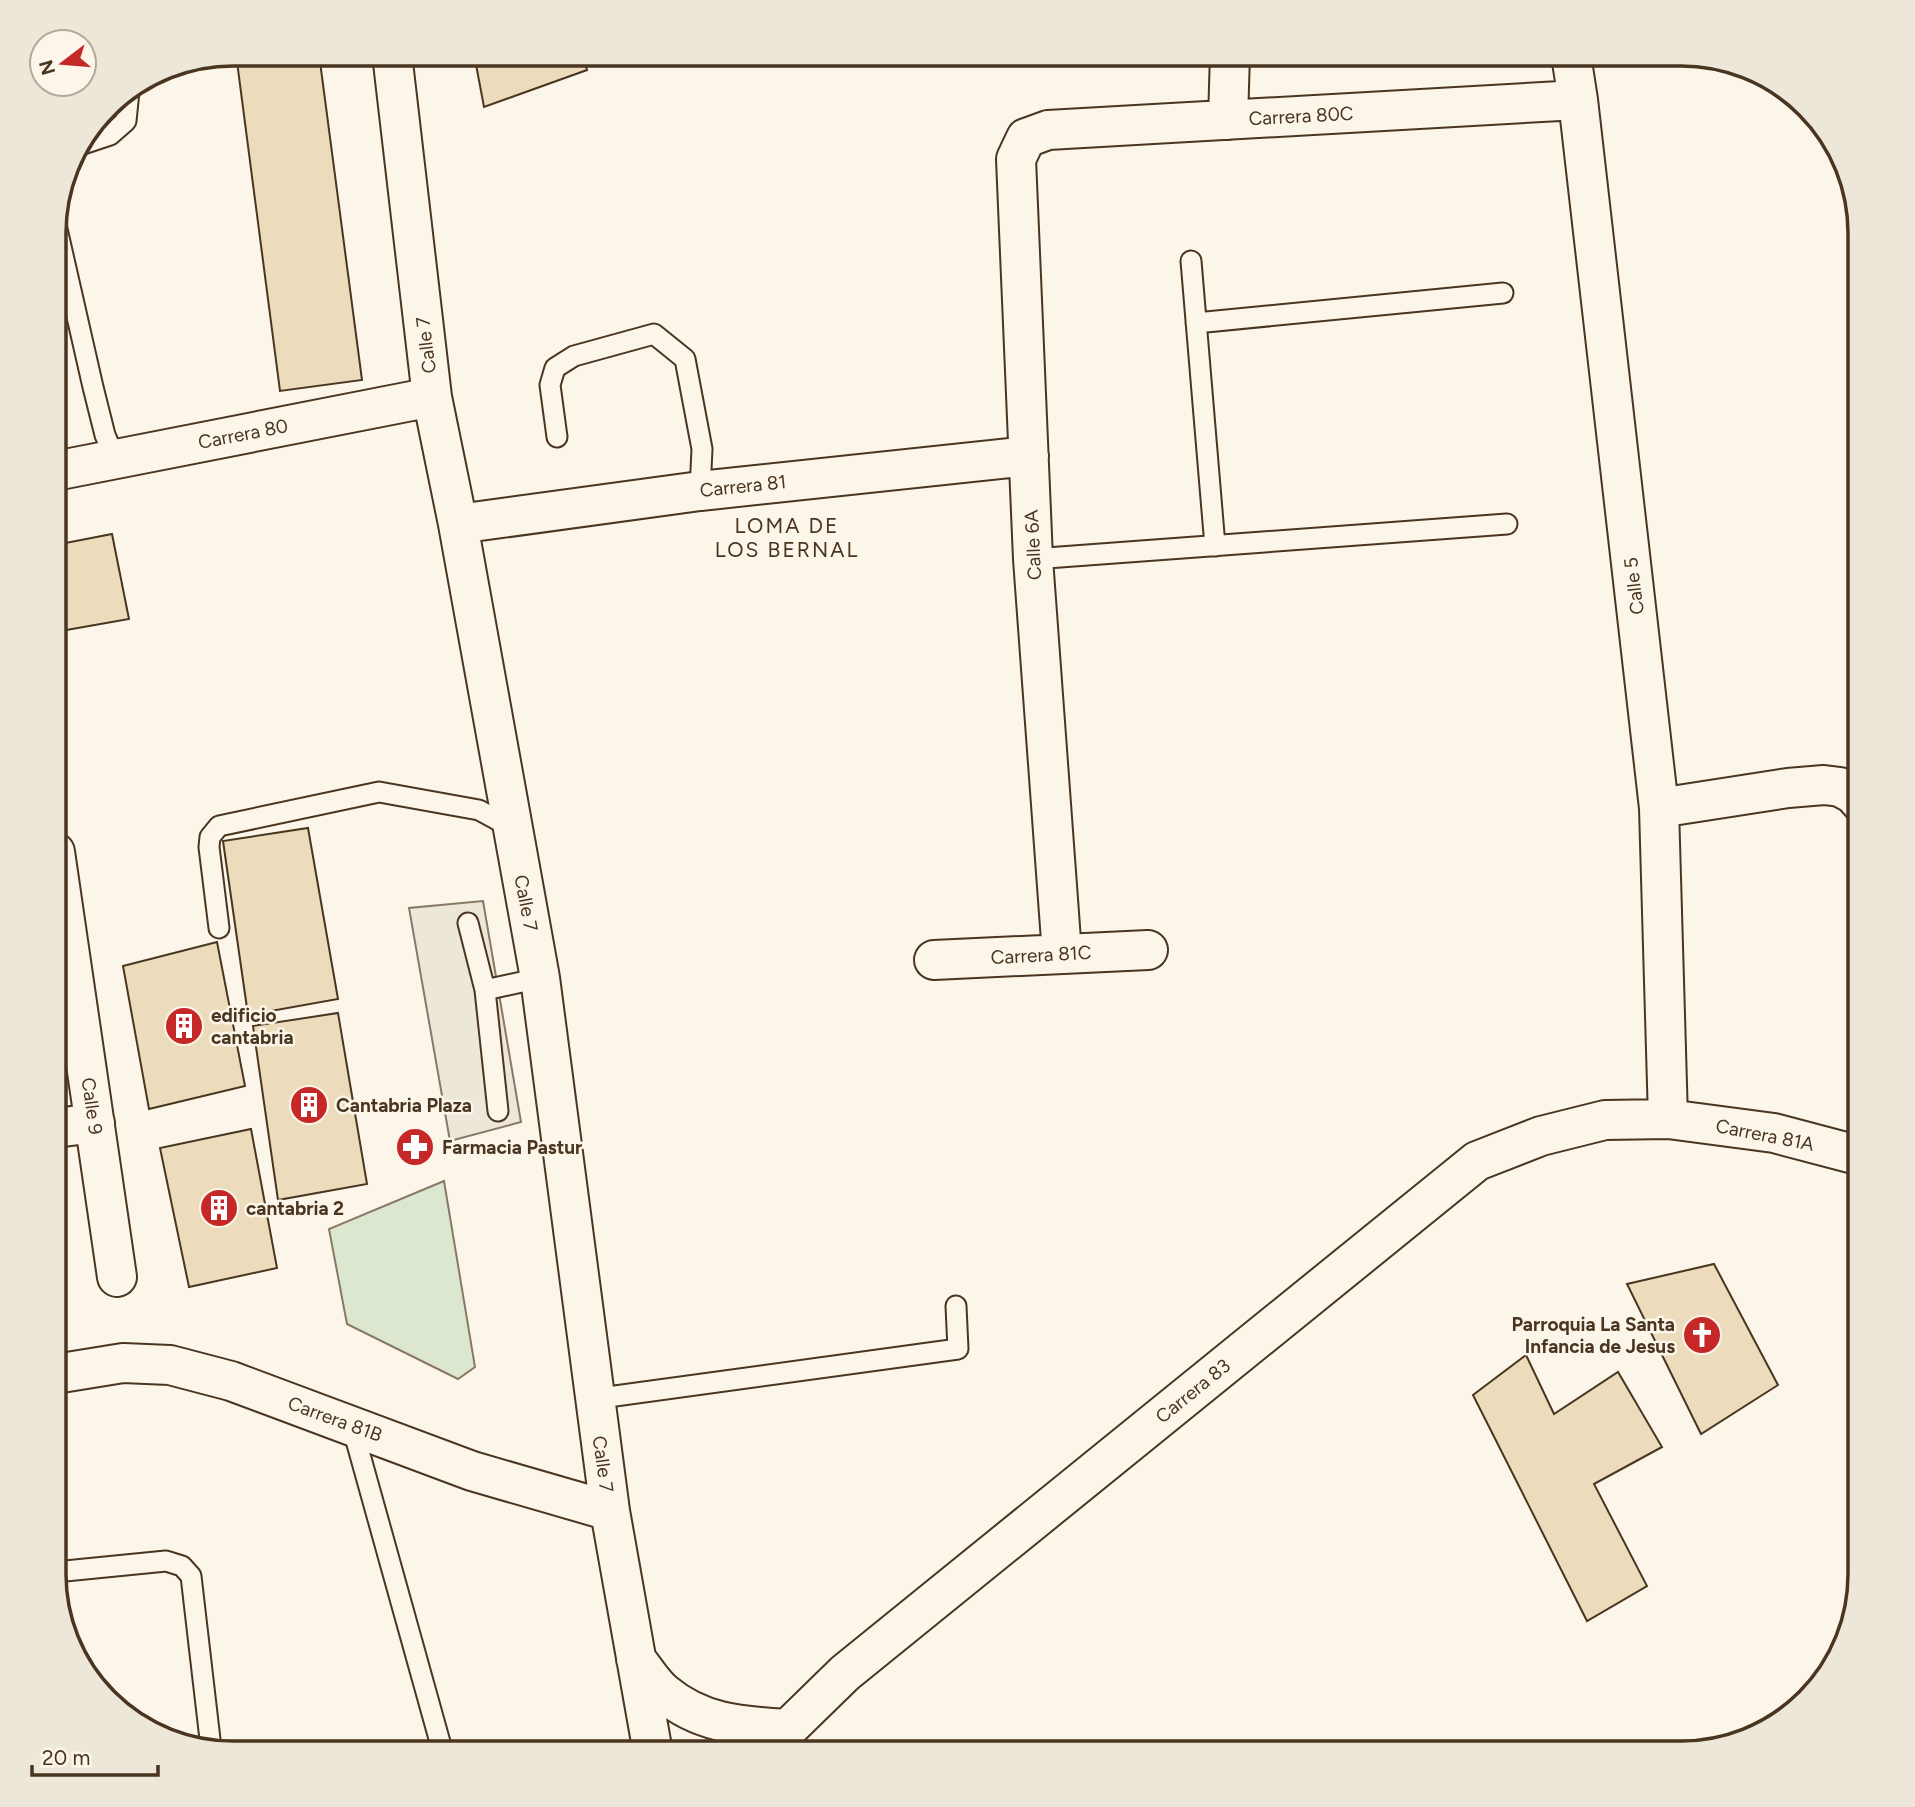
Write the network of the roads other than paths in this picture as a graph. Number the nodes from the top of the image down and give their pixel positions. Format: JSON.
{"nodes":[{"id":1,"x":393,"y":66,"type":"edge"},
{"id":2,"x":1230,"y":66,"type":"edge"},
{"id":3,"x":1573,"y":66,"type":"edge"},
{"id":4,"x":1578,"y":100,"type":"junction"},
{"id":5,"x":128,"y":105,"type":"edge"},
{"id":6,"x":1228,"y":120,"type":"junction"},
{"id":7,"x":1026,"y":138,"type":"joint"},
{"id":8,"x":96,"y":140,"type":"edge"},
{"id":9,"x":1191,"y":261,"type":"dead end"},
{"id":10,"x":67,"y":272,"type":"edge"},
{"id":11,"x":1503,"y":293,"type":"dead end"},
{"id":12,"x":1196,"y":323,"type":"junction"},
{"id":13,"x":432,"y":397,"type":"junction"},
{"id":14,"x":556,"y":437,"type":"dead end"},
{"id":15,"x":1029,"y":456,"type":"junction"},
{"id":16,"x":115,"y":458,"type":"junction"},
{"id":17,"x":67,"y":468,"type":"edge"},
{"id":18,"x":700,"y":491,"type":"junction"},
{"id":19,"x":458,"y":524,"type":"junction"},
{"id":20,"x":1507,"y":524,"type":"dead end"},
{"id":21,"x":1215,"y":546,"type":"junction"},
{"id":22,"x":1032,"y":559,"type":"junction"},
{"id":23,"x":1848,"y":791,"type":"edge"},
{"id":24,"x":1659,"y":808,"type":"junction"},
{"id":25,"x":512,"y":828,"type":"junction"},
{"id":26,"x":468,"y":923,"type":"dead end"},
{"id":27,"x":219,"y":928,"type":"dead end"},
{"id":28,"x":67,"y":933,"type":"edge"},
{"id":29,"x":1148,"y":950,"type":"dead end"},
{"id":30,"x":1062,"y":954,"type":"junction"},
{"id":31,"x":934,"y":960,"type":"dead end"},
{"id":32,"x":540,"y":978,"type":"junction"},
{"id":33,"x":485,"y":990,"type":"junction"},
{"id":34,"x":498,"y":1111,"type":"dead end"},
{"id":35,"x":1668,"y":1119,"type":"junction"},
{"id":36,"x":95,"y":1123,"type":"junction"},
{"id":37,"x":67,"y":1126,"type":"edge"},
{"id":38,"x":1848,"y":1153,"type":"edge"},
{"id":39,"x":117,"y":1277,"type":"dead end"},
{"id":40,"x":956,"y":1306,"type":"dead end"},
{"id":41,"x":67,"y":1372,"type":"edge"},
{"id":42,"x":593,"y":1399,"type":"junction"},
{"id":43,"x":352,"y":1426,"type":"junction"},
{"id":44,"x":610,"y":1511,"type":"junction"},
{"id":45,"x":67,"y":1572,"type":"edge"},
{"id":46,"x":636,"y":1659,"type":"junction"},
{"id":47,"x":210,"y":1739,"type":"edge"},
{"id":48,"x":440,"y":1741,"type":"edge"},
{"id":49,"x":651,"y":1741,"type":"edge"},
{"id":50,"x":775,"y":1741,"type":"edge"}],
"edges":[{"from":1,"to":13,"type":"street","name":"Calle 7"},
{"from":2,"to":6,"type":"street"},
{"from":3,"to":4,"type":"street","name":"Calle 5"},
{"from":4,"to":6,"type":"street","name":"Carrera 80C"},
{"from":4,"to":24,"type":"street","name":"Calle 5"},
{"from":5,"to":8,"type":"lane"},
{"from":6,"to":7,"type":"street","name":"Carrera 80C"},
{"from":7,"to":15,"type":"street","name":"Calle 6A"},
{"from":9,"to":12,"type":"lane"},
{"from":10,"to":16,"type":"lane"},
{"from":11,"to":12,"type":"lane"},
{"from":12,"to":21,"type":"lane"},
{"from":13,"to":16,"type":"street","name":"Carrera 80"},
{"from":13,"to":19,"type":"street","name":"Calle 7"},
{"from":14,"to":18,"type":"lane"},
{"from":15,"to":18,"type":"street","name":"Carrera 81"},
{"from":15,"to":22,"type":"street","name":"Calle 6A"},
{"from":16,"to":17,"type":"street","name":"Carrera 80"},
{"from":18,"to":19,"type":"street","name":"Carrera 81"},
{"from":19,"to":25,"type":"street","name":"Calle 7"},
{"from":20,"to":21,"type":"lane"},
{"from":21,"to":22,"type":"lane"},
{"from":22,"to":30,"type":"street","name":"Calle 6A"},
{"from":23,"to":24,"type":"street"},
{"from":24,"to":35,"type":"street","name":"Calle 5"},
{"from":25,"to":27,"type":"lane"},
{"from":25,"to":32,"type":"street","name":"Calle 7"},
{"from":26,"to":33,"type":"lane"},
{"from":28,"to":36,"type":"street","name":"Calle 9"},
{"from":29,"to":30,"type":"street","name":"Carrera 81C"},
{"from":30,"to":31,"type":"street","name":"Carrera 81C"},
{"from":32,"to":33,"type":"lane"},
{"from":32,"to":42,"type":"street","name":"Calle 7"},
{"from":33,"to":34,"type":"lane"},
{"from":35,"to":38,"type":"street","name":"Carrera 81A"},
{"from":35,"to":50,"type":"street","name":"Carrera 83"},
{"from":36,"to":37,"type":"street"},
{"from":36,"to":39,"type":"street","name":"Calle 9"},
{"from":40,"to":42,"type":"lane"},
{"from":41,"to":43,"type":"street","name":"Carrera 81B"},
{"from":42,"to":44,"type":"street","name":"Calle 7"},
{"from":43,"to":44,"type":"street","name":"Carrera 81B"},
{"from":43,"to":48,"type":"lane"},
{"from":44,"to":46,"type":"street","name":"Calle 7"},
{"from":45,"to":47,"type":"lane"},
{"from":46,"to":49,"type":"street","name":"Calle 7"},
{"from":46,"to":50,"type":"street"}]}
